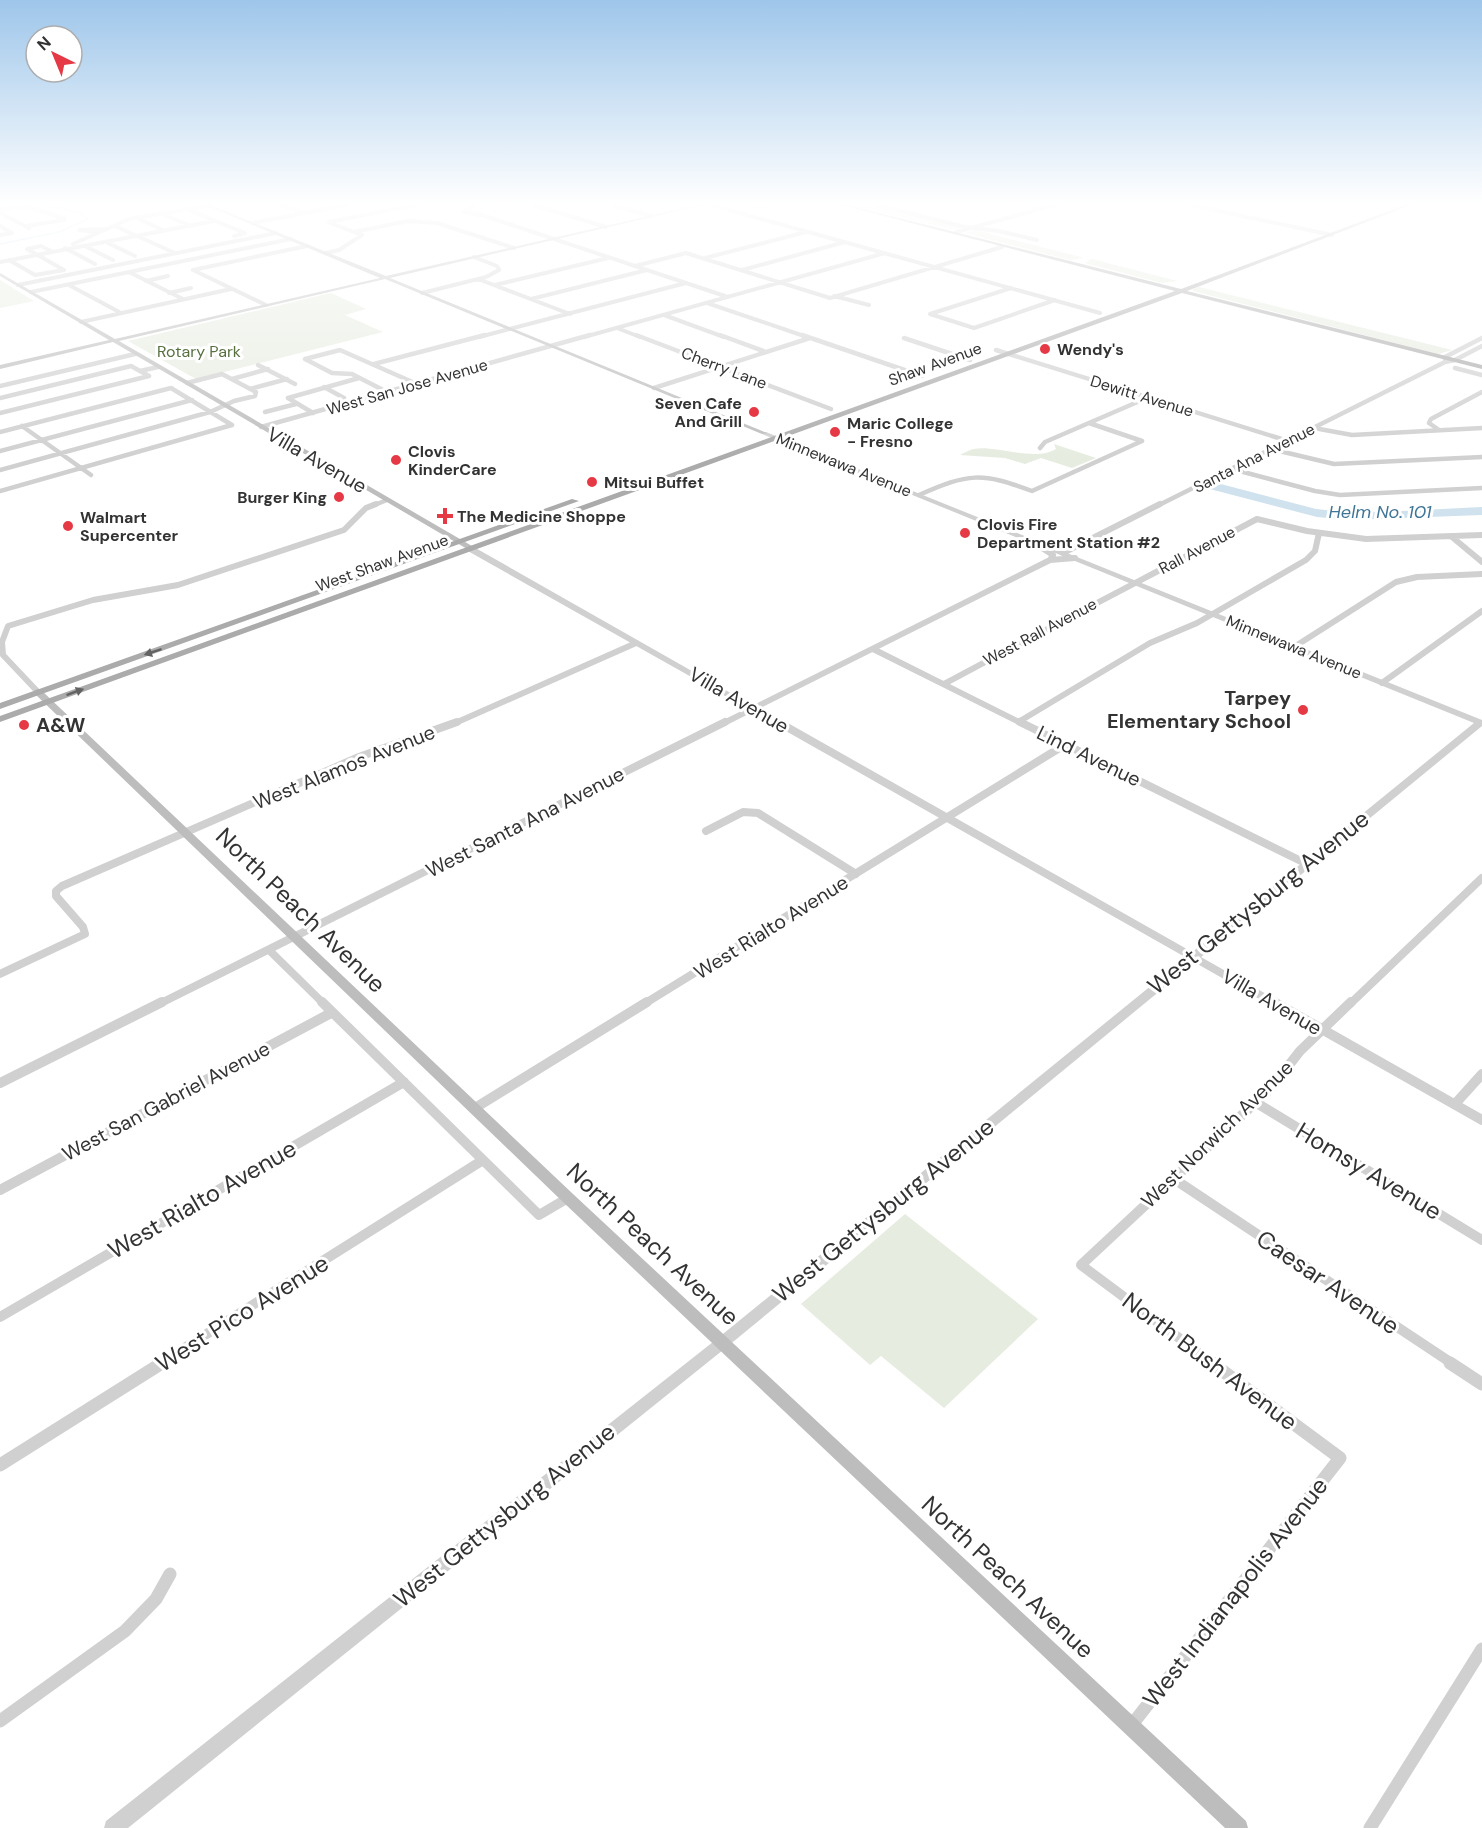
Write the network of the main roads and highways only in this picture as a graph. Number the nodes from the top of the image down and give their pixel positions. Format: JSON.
{"nodes":[{"id":1,"x":28,"y":290,"type":"edge"},
{"id":2,"x":331,"y":290,"type":"edge"},
{"id":3,"x":418,"y":290,"type":"edge"},
{"id":4,"x":1172,"y":290,"type":"edge"},
{"id":5,"x":1173,"y":290,"type":"edge"},
{"id":6,"x":1174,"y":290,"type":"edge"},
{"id":7,"x":1131,"y":301,"type":"junction"},
{"id":8,"x":1101,"y":313,"type":"junction"},
{"id":9,"x":1110,"y":315,"type":"junction"},
{"id":10,"x":1076,"y":327,"type":"junction"},
{"id":11,"x":113,"y":340,"type":"junction"},
{"id":12,"x":970,"y":360,"type":"junction"},
{"id":13,"x":1445,"y":360,"type":"junction"},
{"id":14,"x":0,"y":367,"type":"edge"},
{"id":15,"x":1482,"y":371,"type":"edge"},
{"id":16,"x":922,"y":376,"type":"junction"},
{"id":17,"x":934,"y":379,"type":"junction"},
{"id":18,"x":913,"y":386,"type":"junction"},
{"id":19,"x":820,"y":412,"type":"dead end"},
{"id":20,"x":764,"y":433,"type":"joint"},
{"id":21,"x":774,"y":433,"type":"joint"},
{"id":22,"x":686,"y":461,"type":"junction"},
{"id":23,"x":620,"y":485,"type":"junction"},
{"id":24,"x":632,"y":488,"type":"junction"},
{"id":25,"x":573,"y":510,"type":"junction"},
{"id":26,"x":458,"y":541,"type":"junction"},
{"id":27,"x":469,"y":548,"type":"junction"},
{"id":28,"x":268,"y":611,"type":"junction"},
{"id":29,"x":202,"y":644,"type":"junction"},
{"id":30,"x":38,"y":692,"type":"junction"},
{"id":31,"x":47,"y":702,"type":"junction"},
{"id":32,"x":0,"y":706,"type":"edge"},
{"id":33,"x":0,"y":719,"type":"edge"},
{"id":34,"x":1239,"y":1828,"type":"edge"}],
"edges":[{"from":1,"to":11,"type":"main road","name":"Villa Avenue"},
{"from":2,"to":11,"type":"main road"},
{"from":3,"to":20,"type":"main road","name":"Minnewawa Avenue"},
{"from":4,"to":7,"type":"main road","name":"Shaw Avenue"},
{"from":5,"to":9,"type":"main road","name":"Shaw Avenue"},
{"from":6,"to":13,"type":"main road"},
{"from":7,"to":8,"type":"main road","name":"Shaw Avenue"},
{"from":7,"to":9,"type":"main road"},
{"from":8,"to":10,"type":"main road"},
{"from":8,"to":12,"type":"main road","name":"Shaw Avenue"},
{"from":9,"to":10,"type":"main road","name":"Shaw Avenue"},
{"from":10,"to":17,"type":"main road","name":"Shaw Avenue"},
{"from":11,"to":14,"type":"main road"},
{"from":11,"to":26,"type":"main road","name":"Villa Avenue"},
{"from":12,"to":16,"type":"main road","name":"Shaw Avenue"},
{"from":12,"to":17,"type":"main road"},
{"from":13,"to":15,"type":"main road"},
{"from":13,"to":15,"type":"main road"},
{"from":16,"to":18,"type":"main road"},
{"from":16,"to":19,"type":"main road","name":"Shaw Avenue"},
{"from":17,"to":18,"type":"main road","name":"Shaw Avenue"},
{"from":18,"to":21,"type":"main road","name":"Shaw Avenue"},
{"from":20,"to":22,"type":"main road","name":"West Shaw Avenue"},
{"from":21,"to":24,"type":"main road","name":"West Shaw Avenue"},
{"from":22,"to":23,"type":"main road","name":"West Shaw Avenue"},
{"from":22,"to":24,"type":"main road"},
{"from":23,"to":25,"type":"main road"},
{"from":23,"to":26,"type":"main road","name":"West Shaw Avenue"},
{"from":24,"to":25,"type":"main road","name":"West Shaw Avenue"},
{"from":25,"to":27,"type":"main road","name":"West Shaw Avenue"},
{"from":26,"to":27,"type":"main road","name":"Villa Avenue"},
{"from":26,"to":28,"type":"main road","name":"West Shaw Avenue"},
{"from":27,"to":29,"type":"main road","name":"West Shaw Avenue"},
{"from":28,"to":29,"type":"main road"},
{"from":28,"to":30,"type":"main road","name":"West Shaw Avenue","one_way":true},
{"from":31,"to":29,"type":"main road","name":"West Shaw Avenue","one_way":true},
{"from":30,"to":31,"type":"main road","name":"North Peach Avenue"},
{"from":30,"to":32,"type":"main road","name":"West Shaw Avenue"},
{"from":31,"to":33,"type":"main road","name":"West Shaw Avenue"},
{"from":31,"to":34,"type":"main road","name":"North Peach Avenue"}]}
